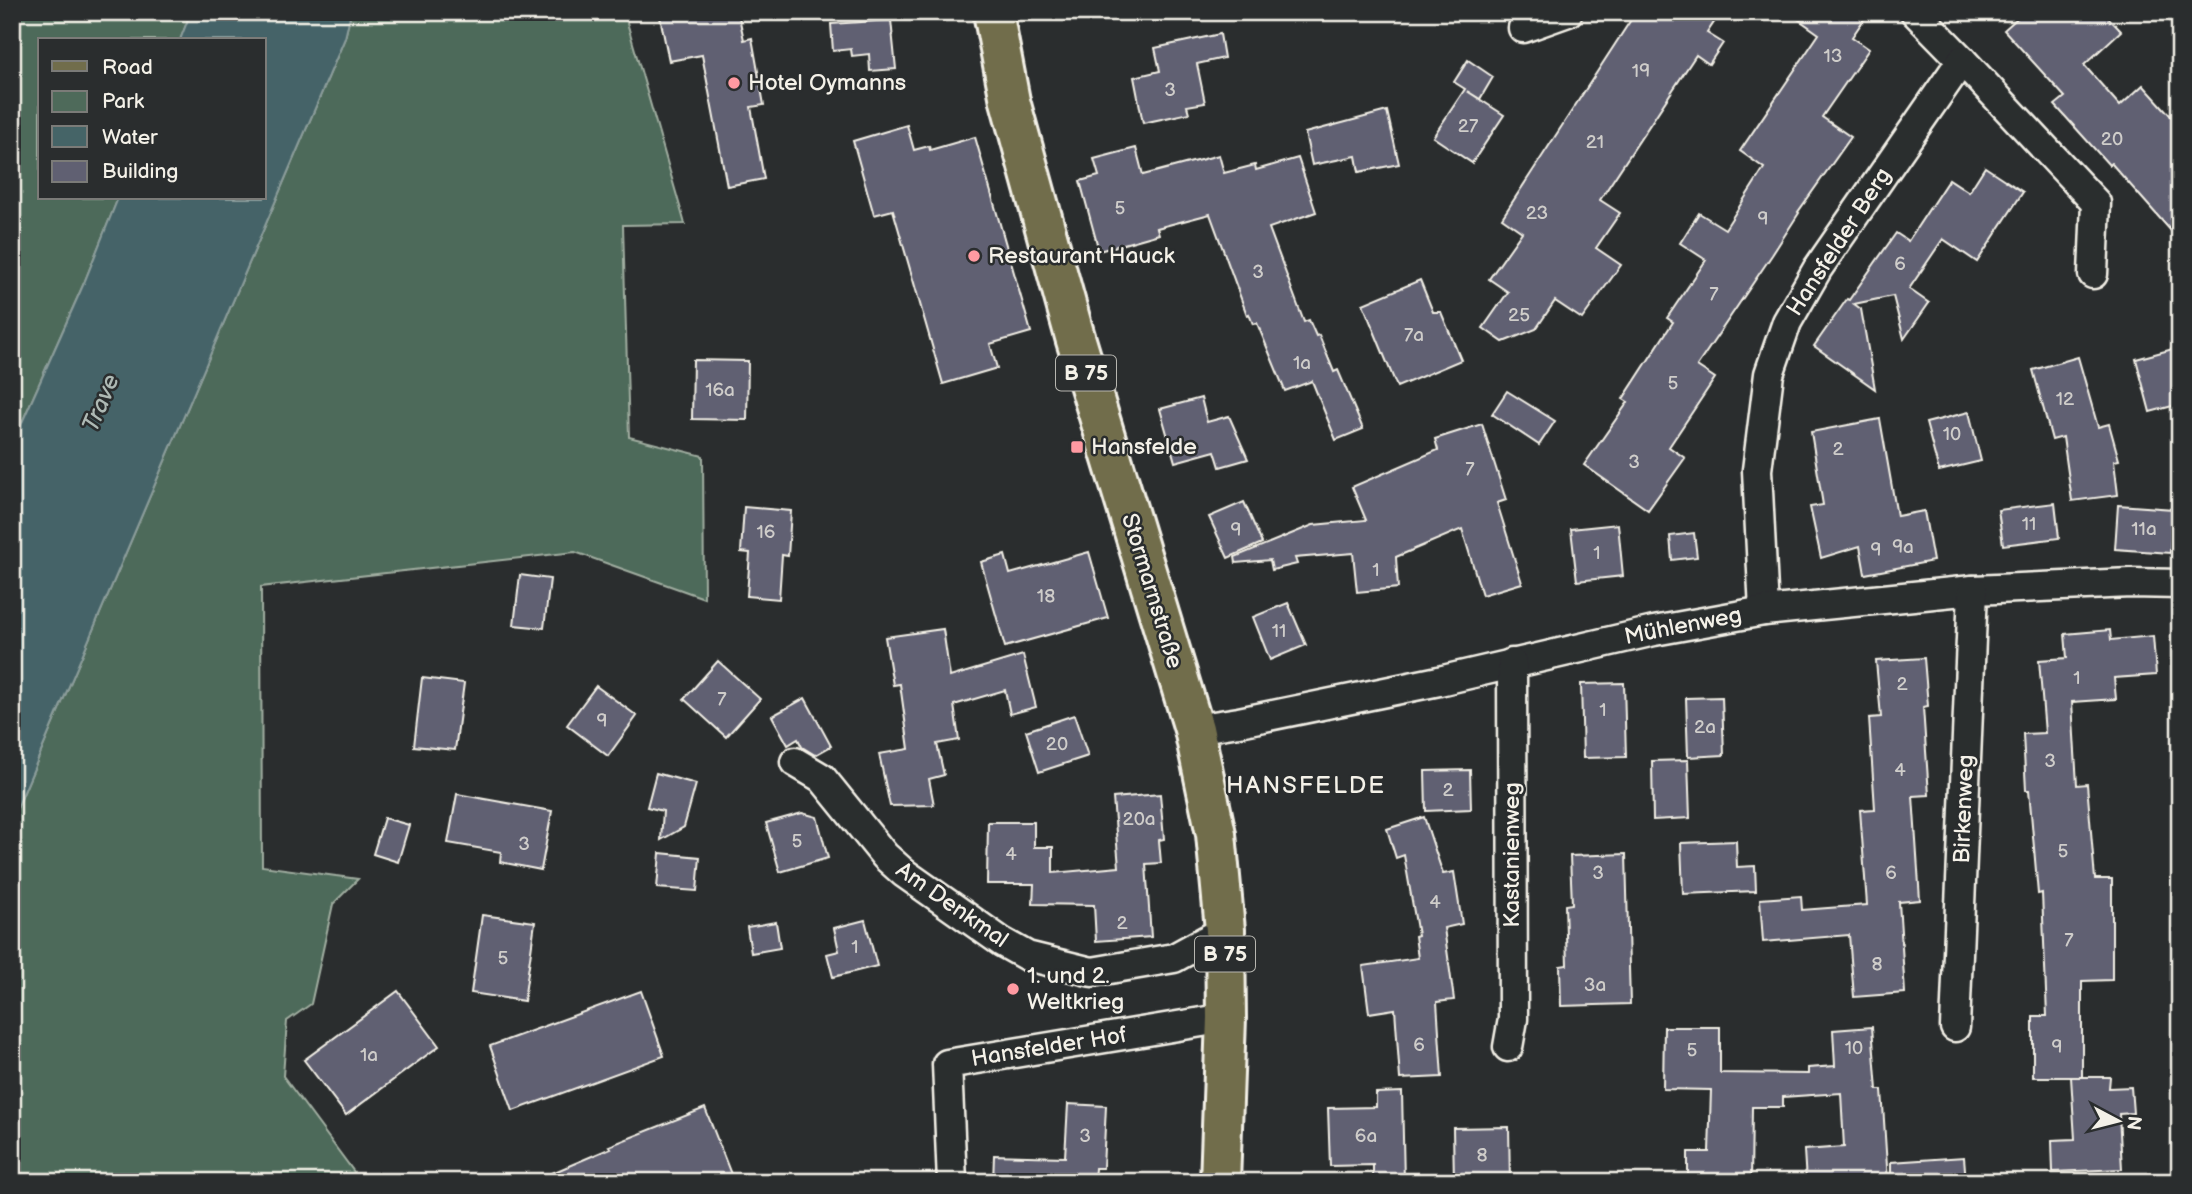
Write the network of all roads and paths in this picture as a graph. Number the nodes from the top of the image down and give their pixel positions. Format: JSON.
{"nodes":[{"id":1,"x":993,"y":12,"type":"edge"},
{"id":2,"x":1568,"y":12,"type":"edge"},
{"id":3,"x":1915,"y":12,"type":"edge"},
{"id":4,"x":1523,"y":29,"type":"dead end"},
{"id":5,"x":1962,"y":60,"type":"junction"},
{"id":6,"x":2093,"y":274,"type":"dead end"},
{"id":7,"x":2180,"y":584,"type":"edge"},
{"id":8,"x":1973,"y":590,"type":"junction"},
{"id":9,"x":1764,"y":611,"type":"junction"},
{"id":10,"x":1512,"y":663,"type":"junction"},
{"id":11,"x":1194,"y":729,"type":"junction"},
{"id":12,"x":795,"y":762,"type":"dead end"},
{"id":13,"x":1225,"y":930,"type":"junction"},
{"id":14,"x":1226,"y":1018,"type":"junction"},
{"id":15,"x":1955,"y":1027,"type":"dead end"},
{"id":16,"x":1508,"y":1047,"type":"dead end"},
{"id":17,"x":952,"y":1182,"type":"edge"},
{"id":18,"x":1220,"y":1182,"type":"edge"}],
"edges":[{"from":1,"to":11,"type":"main road","name":"Stormarnstraße","number":"B 75"},
{"from":2,"to":4,"type":"street"},
{"from":3,"to":5,"type":"street"},
{"from":5,"to":6,"type":"street"},
{"from":5,"to":9,"type":"street","name":"Hansfelder Berg"},
{"from":7,"to":8,"type":"street","name":"Mühlenweg"},
{"from":8,"to":9,"type":"street","name":"Mühlenweg"},
{"from":8,"to":15,"type":"street","name":"Birkenweg"},
{"from":9,"to":10,"type":"street","name":"Mühlenweg"},
{"from":10,"to":11,"type":"street","name":"Mühlenweg"},
{"from":10,"to":16,"type":"street","name":"Kastanienweg"},
{"from":11,"to":13,"type":"main road","name":"Stormarnstraße","number":"B 75"},
{"from":12,"to":13,"type":"street","name":"Am Denkmal"},
{"from":13,"to":14,"type":"main road","name":"Stormarnstraße","number":"B 75"},
{"from":14,"to":17,"type":"street","name":"Hansfelder Hof"},
{"from":14,"to":18,"type":"main road","name":"Stormarnstraße","number":"B 75"}]}
